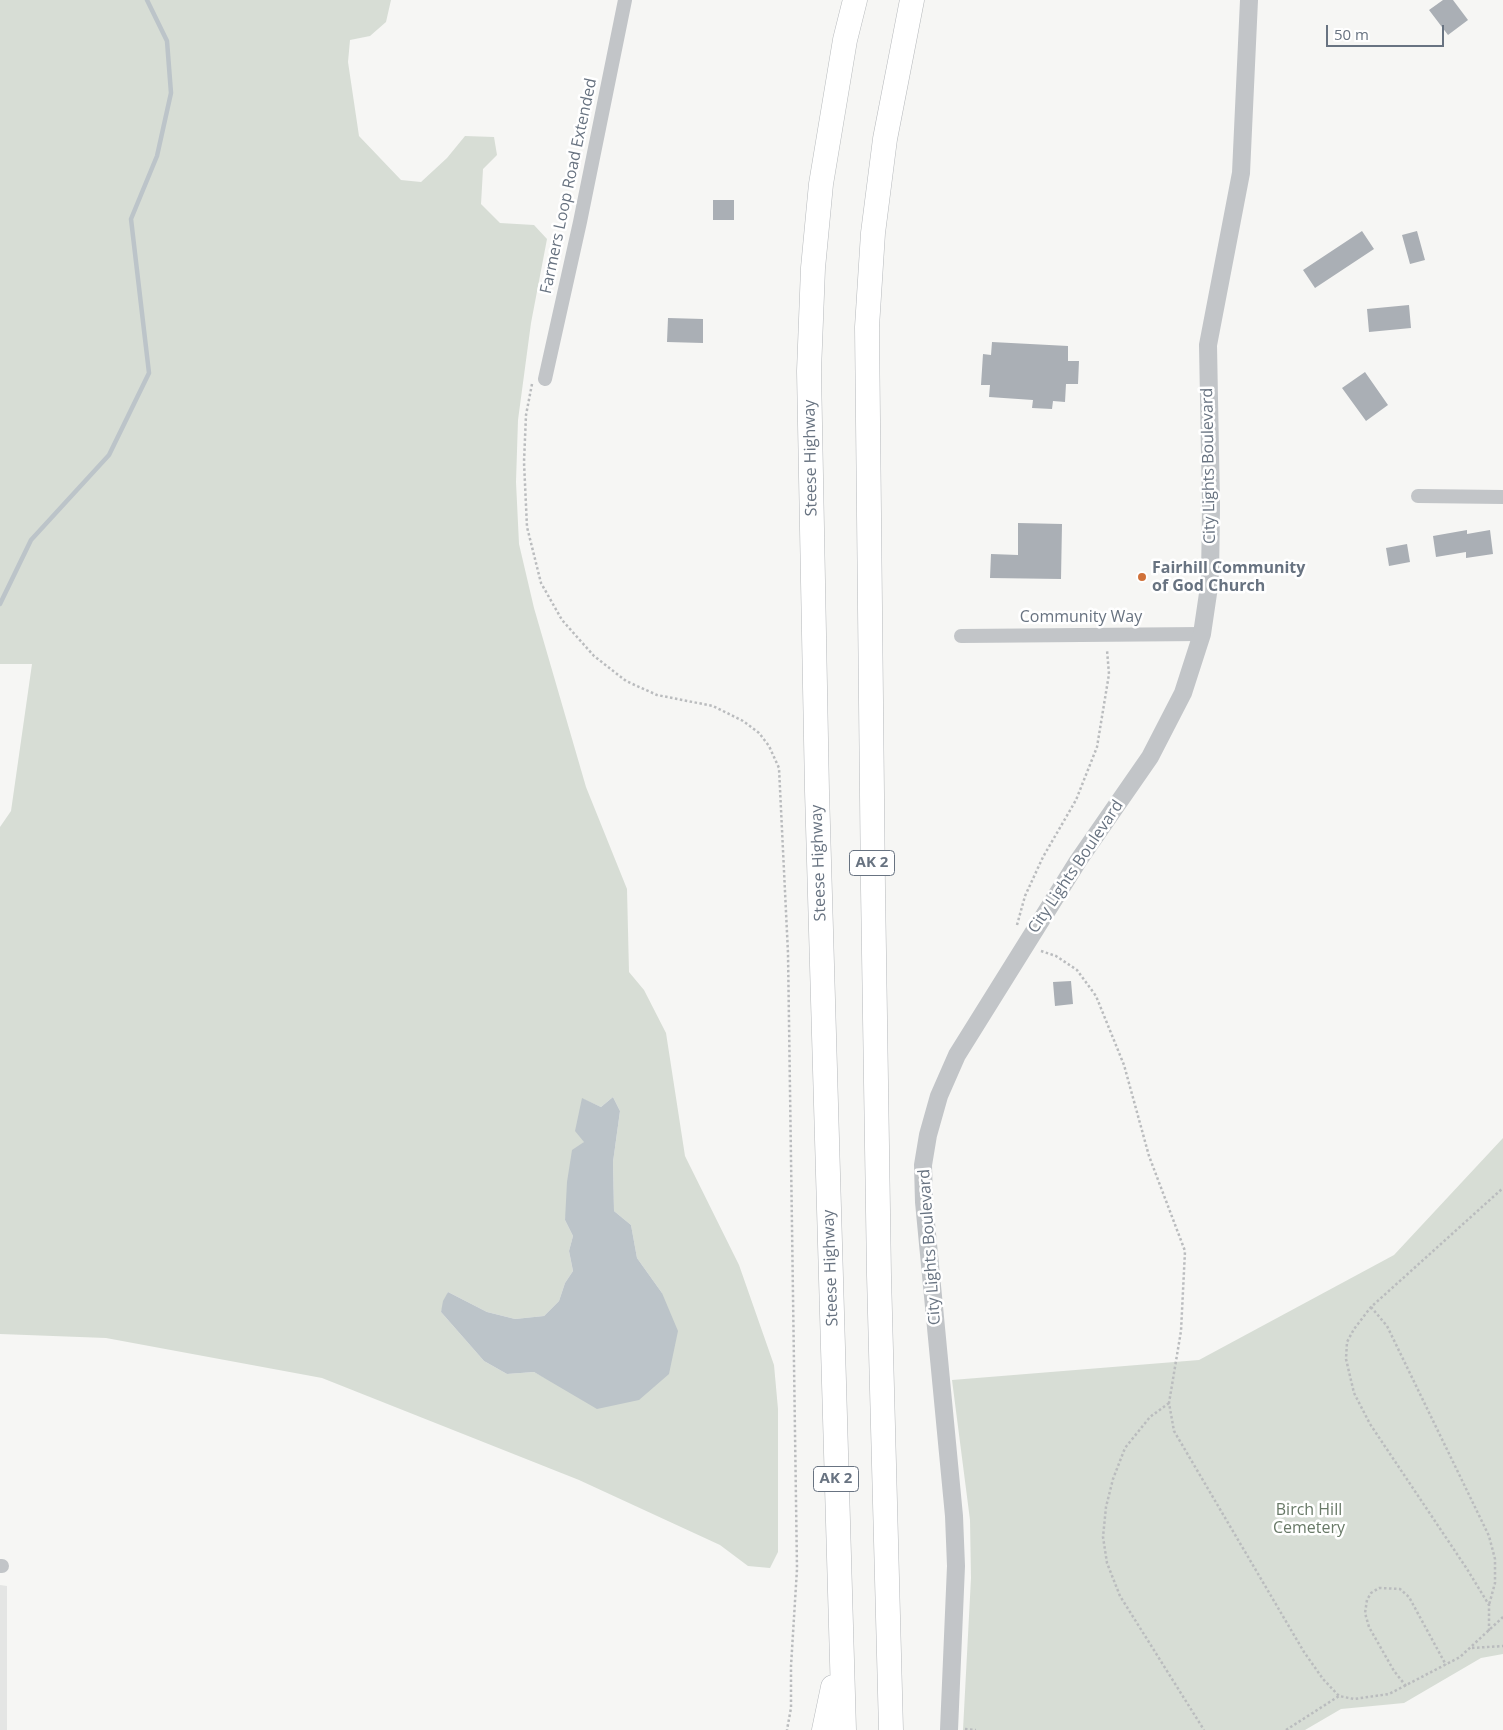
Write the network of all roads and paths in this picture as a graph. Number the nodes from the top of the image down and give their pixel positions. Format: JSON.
{"nodes":[{"id":1,"x":625,"y":0,"type":"edge"},
{"id":2,"x":855,"y":0,"type":"edge"},
{"id":3,"x":912,"y":0,"type":"edge"},
{"id":4,"x":1249,"y":0,"type":"edge"},
{"id":5,"x":539,"y":379,"type":"joint"},
{"id":6,"x":1418,"y":496,"type":"dead end"},
{"id":7,"x":1503,"y":497,"type":"edge"},
{"id":8,"x":1202,"y":634,"type":"junction"},
{"id":9,"x":1106,"y":635,"type":"junction"},
{"id":10,"x":961,"y":636,"type":"dead end"},
{"id":11,"x":1024,"y":945,"type":"junction"},
{"id":12,"x":1503,"y":1188,"type":"edge"},
{"id":13,"x":1371,"y":1307,"type":"junction"},
{"id":14,"x":1169,"y":1403,"type":"junction"},
{"id":15,"x":1489,"y":1605,"type":"junction"},
{"id":16,"x":1503,"y":1617,"type":"edge"},
{"id":17,"x":1489,"y":1632,"type":"junction"},
{"id":18,"x":841,"y":1643,"type":"junction"},
{"id":19,"x":1503,"y":1646,"type":"edge"},
{"id":20,"x":1472,"y":1648,"type":"junction"},
{"id":21,"x":1446,"y":1666,"type":"junction"},
{"id":22,"x":1406,"y":1686,"type":"junction"},
{"id":23,"x":1339,"y":1696,"type":"junction"},
{"id":24,"x":787,"y":1730,"type":"edge"},
{"id":25,"x":824,"y":1730,"type":"edge"},
{"id":26,"x":844,"y":1730,"type":"edge"},
{"id":27,"x":892,"y":1730,"type":"edge"},
{"id":28,"x":949,"y":1730,"type":"edge"},
{"id":29,"x":1204,"y":1730,"type":"edge"},
{"id":30,"x":1286,"y":1730,"type":"edge"}],
"edges":[{"from":1,"to":5,"type":"street","name":"Farmers Loop Road Extended"},
{"from":2,"to":18,"type":"highway","name":"Steese Highway","number":"AK 2"},
{"from":3,"to":27,"type":"highway","number":"AK 2"},
{"from":4,"to":8,"type":"street","name":"City Lights Boulevard"},
{"from":5,"to":24,"type":"path"},
{"from":6,"to":7,"type":"street"},
{"from":8,"to":9,"type":"street","name":"Community Way"},
{"from":8,"to":11,"type":"street","name":"City Lights Boulevard"},
{"from":9,"to":10,"type":"street","name":"Community Way"},
{"from":9,"to":11,"type":"path"},
{"from":11,"to":14,"type":"path"},
{"from":11,"to":28,"type":"street","name":"City Lights Boulevard"},
{"from":12,"to":13,"type":"path"},
{"from":13,"to":15,"type":"path"},
{"from":13,"to":15,"type":"path"},
{"from":14,"to":23,"type":"path"},
{"from":14,"to":29,"type":"path"},
{"from":15,"to":17,"type":"path"},
{"from":16,"to":17,"type":"path"},
{"from":17,"to":20,"type":"path"},
{"from":18,"to":25,"type":"highway"},
{"from":18,"to":26,"type":"highway","name":"Steese Highway","number":"AK 2"},
{"from":19,"to":20,"type":"path"},
{"from":20,"to":21,"type":"path"},
{"from":21,"to":22,"type":"path"},
{"from":21,"to":22,"type":"path"},
{"from":22,"to":23,"type":"path"},
{"from":23,"to":30,"type":"path"}]}
